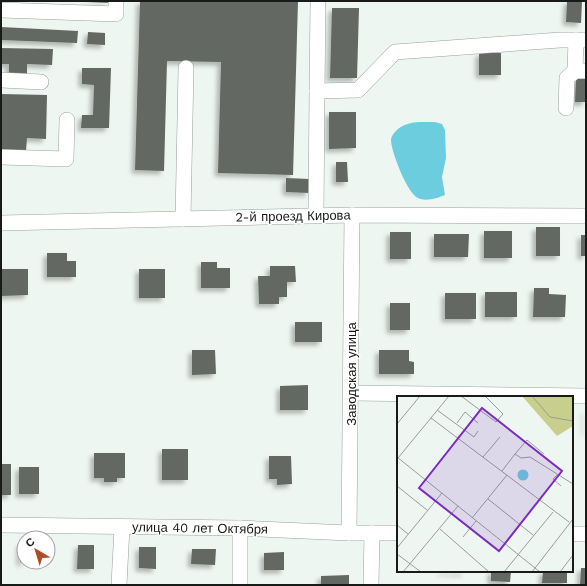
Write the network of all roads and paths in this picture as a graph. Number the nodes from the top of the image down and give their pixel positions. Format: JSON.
{"nodes":[{"id":1,"x":116,"y":1,"type":"edge"},
{"id":2,"x":318,"y":1,"type":"edge"},
{"id":3,"x":1,"y":10,"type":"edge"},
{"id":4,"x":581,"y":40,"type":"edge"},
{"id":5,"x":186,"y":68,"type":"dead end"},
{"id":6,"x":581,"y":71,"type":"edge"},
{"id":7,"x":1,"y":80,"type":"edge"},
{"id":8,"x":41,"y":82,"type":"dead end"},
{"id":9,"x":317,"y":91,"type":"junction"},
{"id":10,"x":566,"y":108,"type":"dead end"},
{"id":11,"x":68,"y":120,"type":"dead end"},
{"id":12,"x":1,"y":157,"type":"edge"},
{"id":13,"x":316,"y":215,"type":"junction"},
{"id":14,"x":352,"y":215,"type":"junction"},
{"id":15,"x":586,"y":216,"type":"edge"},
{"id":16,"x":183,"y":218,"type":"junction"},
{"id":17,"x":1,"y":223,"type":"edge"},
{"id":18,"x":351,"y":393,"type":"junction"},
{"id":19,"x":586,"y":396,"type":"edge"},
{"id":20,"x":1,"y":525,"type":"edge"},
{"id":21,"x":122,"y":527,"type":"junction"},
{"id":22,"x":240,"y":528,"type":"junction"},
{"id":23,"x":349,"y":533,"type":"junction"},
{"id":24,"x":372,"y":533,"type":"junction"},
{"id":25,"x":397,"y":533,"type":"edge"},
{"id":26,"x":573,"y":534,"type":"edge"},
{"id":27,"x":586,"y":534,"type":"edge"},
{"id":28,"x":119,"y":585,"type":"edge"},
{"id":29,"x":240,"y":585,"type":"edge"},
{"id":30,"x":371,"y":585,"type":"edge"}],
"edges":[{"from":1,"to":3,"type":"street"},
{"from":2,"to":9,"type":"street"},
{"from":4,"to":6,"type":"street"},
{"from":4,"to":9,"type":"street"},
{"from":5,"to":16,"type":"street"},
{"from":6,"to":10,"type":"street"},
{"from":7,"to":8,"type":"street"},
{"from":9,"to":13,"type":"street"},
{"from":11,"to":12,"type":"street"},
{"from":13,"to":14,"type":"street","name":"2-й проезд Кирова"},
{"from":13,"to":16,"type":"street","name":"2-й проезд Кирова"},
{"from":14,"to":15,"type":"street","name":"2-й проезд Кирова"},
{"from":14,"to":18,"type":"street","name":"Заводская улица"},
{"from":16,"to":17,"type":"street","name":"2-й проезд Кирова"},
{"from":18,"to":19,"type":"street"},
{"from":18,"to":23,"type":"street","name":"Заводская улица"},
{"from":20,"to":21,"type":"street","name":"улица 40 лет Октября"},
{"from":21,"to":22,"type":"street","name":"улица 40 лет Октября"},
{"from":21,"to":28,"type":"street"},
{"from":22,"to":23,"type":"street","name":"улица 40 лет Октября"},
{"from":22,"to":29,"type":"street"},
{"from":23,"to":24,"type":"street","name":"улица 40 лет Октября"},
{"from":24,"to":25,"type":"street","name":"улица 40 лет Октября"},
{"from":24,"to":30,"type":"street"},
{"from":26,"to":27,"type":"street"}]}
